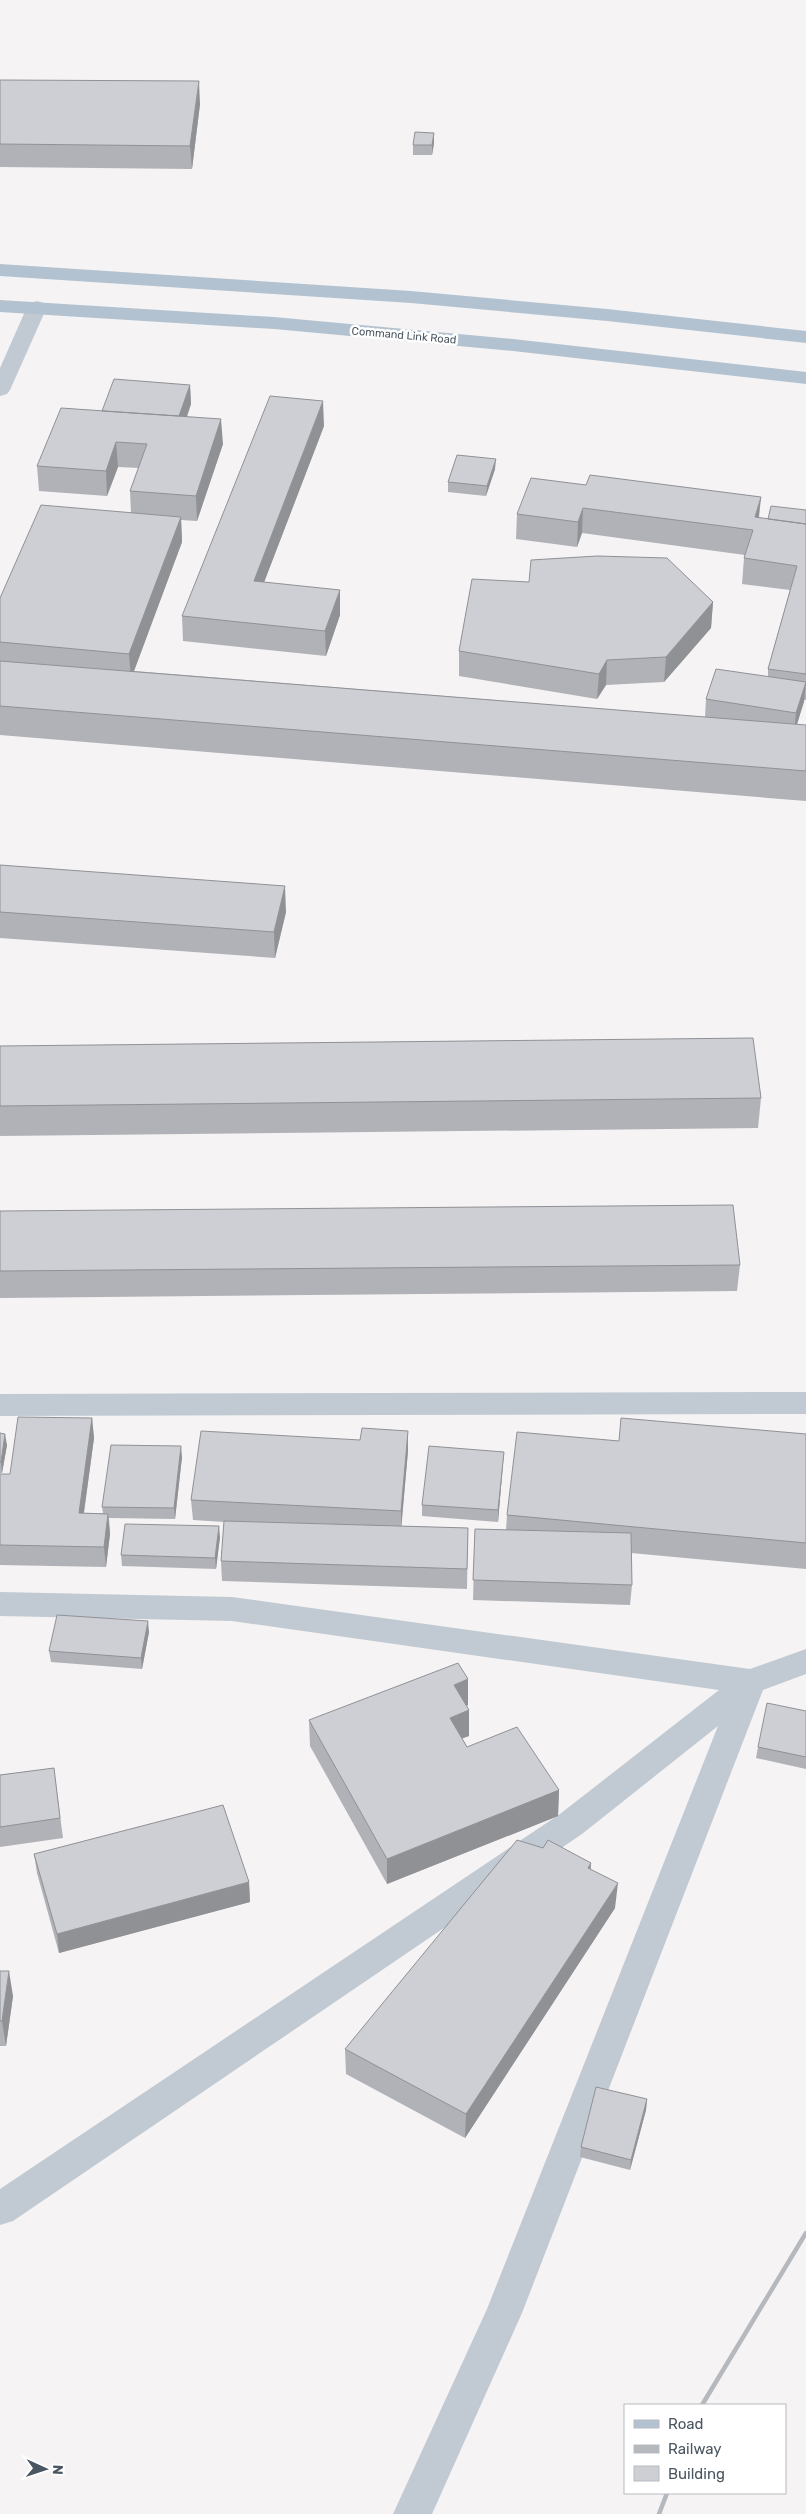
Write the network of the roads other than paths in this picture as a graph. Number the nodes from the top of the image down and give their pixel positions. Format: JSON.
{"nodes":[{"id":1,"x":0,"y":270,"type":"edge"},
{"id":2,"x":0,"y":306,"type":"edge"},
{"id":3,"x":37,"y":307,"type":"junction"},
{"id":4,"x":806,"y":337,"type":"edge"},
{"id":5,"x":806,"y":378,"type":"edge"},
{"id":6,"x":0,"y":390,"type":"edge"},
{"id":7,"x":805,"y":1402,"type":"edge"},
{"id":8,"x":0,"y":1405,"type":"edge"},
{"id":9,"x":0,"y":1604,"type":"edge"},
{"id":10,"x":806,"y":1661,"type":"edge"},
{"id":11,"x":751,"y":1682,"type":"junction"},
{"id":12,"x":0,"y":2209,"type":"edge"},
{"id":13,"x":412,"y":2514,"type":"edge"}],
"edges":[{"from":1,"to":4,"type":"main road"},
{"from":2,"to":3,"type":"main road","name":"Command Link Road"},
{"from":3,"to":5,"type":"main road","name":"Command Link Road"},
{"from":3,"to":6,"type":"street"},
{"from":7,"to":8,"type":"street"},
{"from":9,"to":11,"type":"street"},
{"from":10,"to":11,"type":"street"},
{"from":11,"to":12,"type":"street"},
{"from":11,"to":13,"type":"street"}]}
